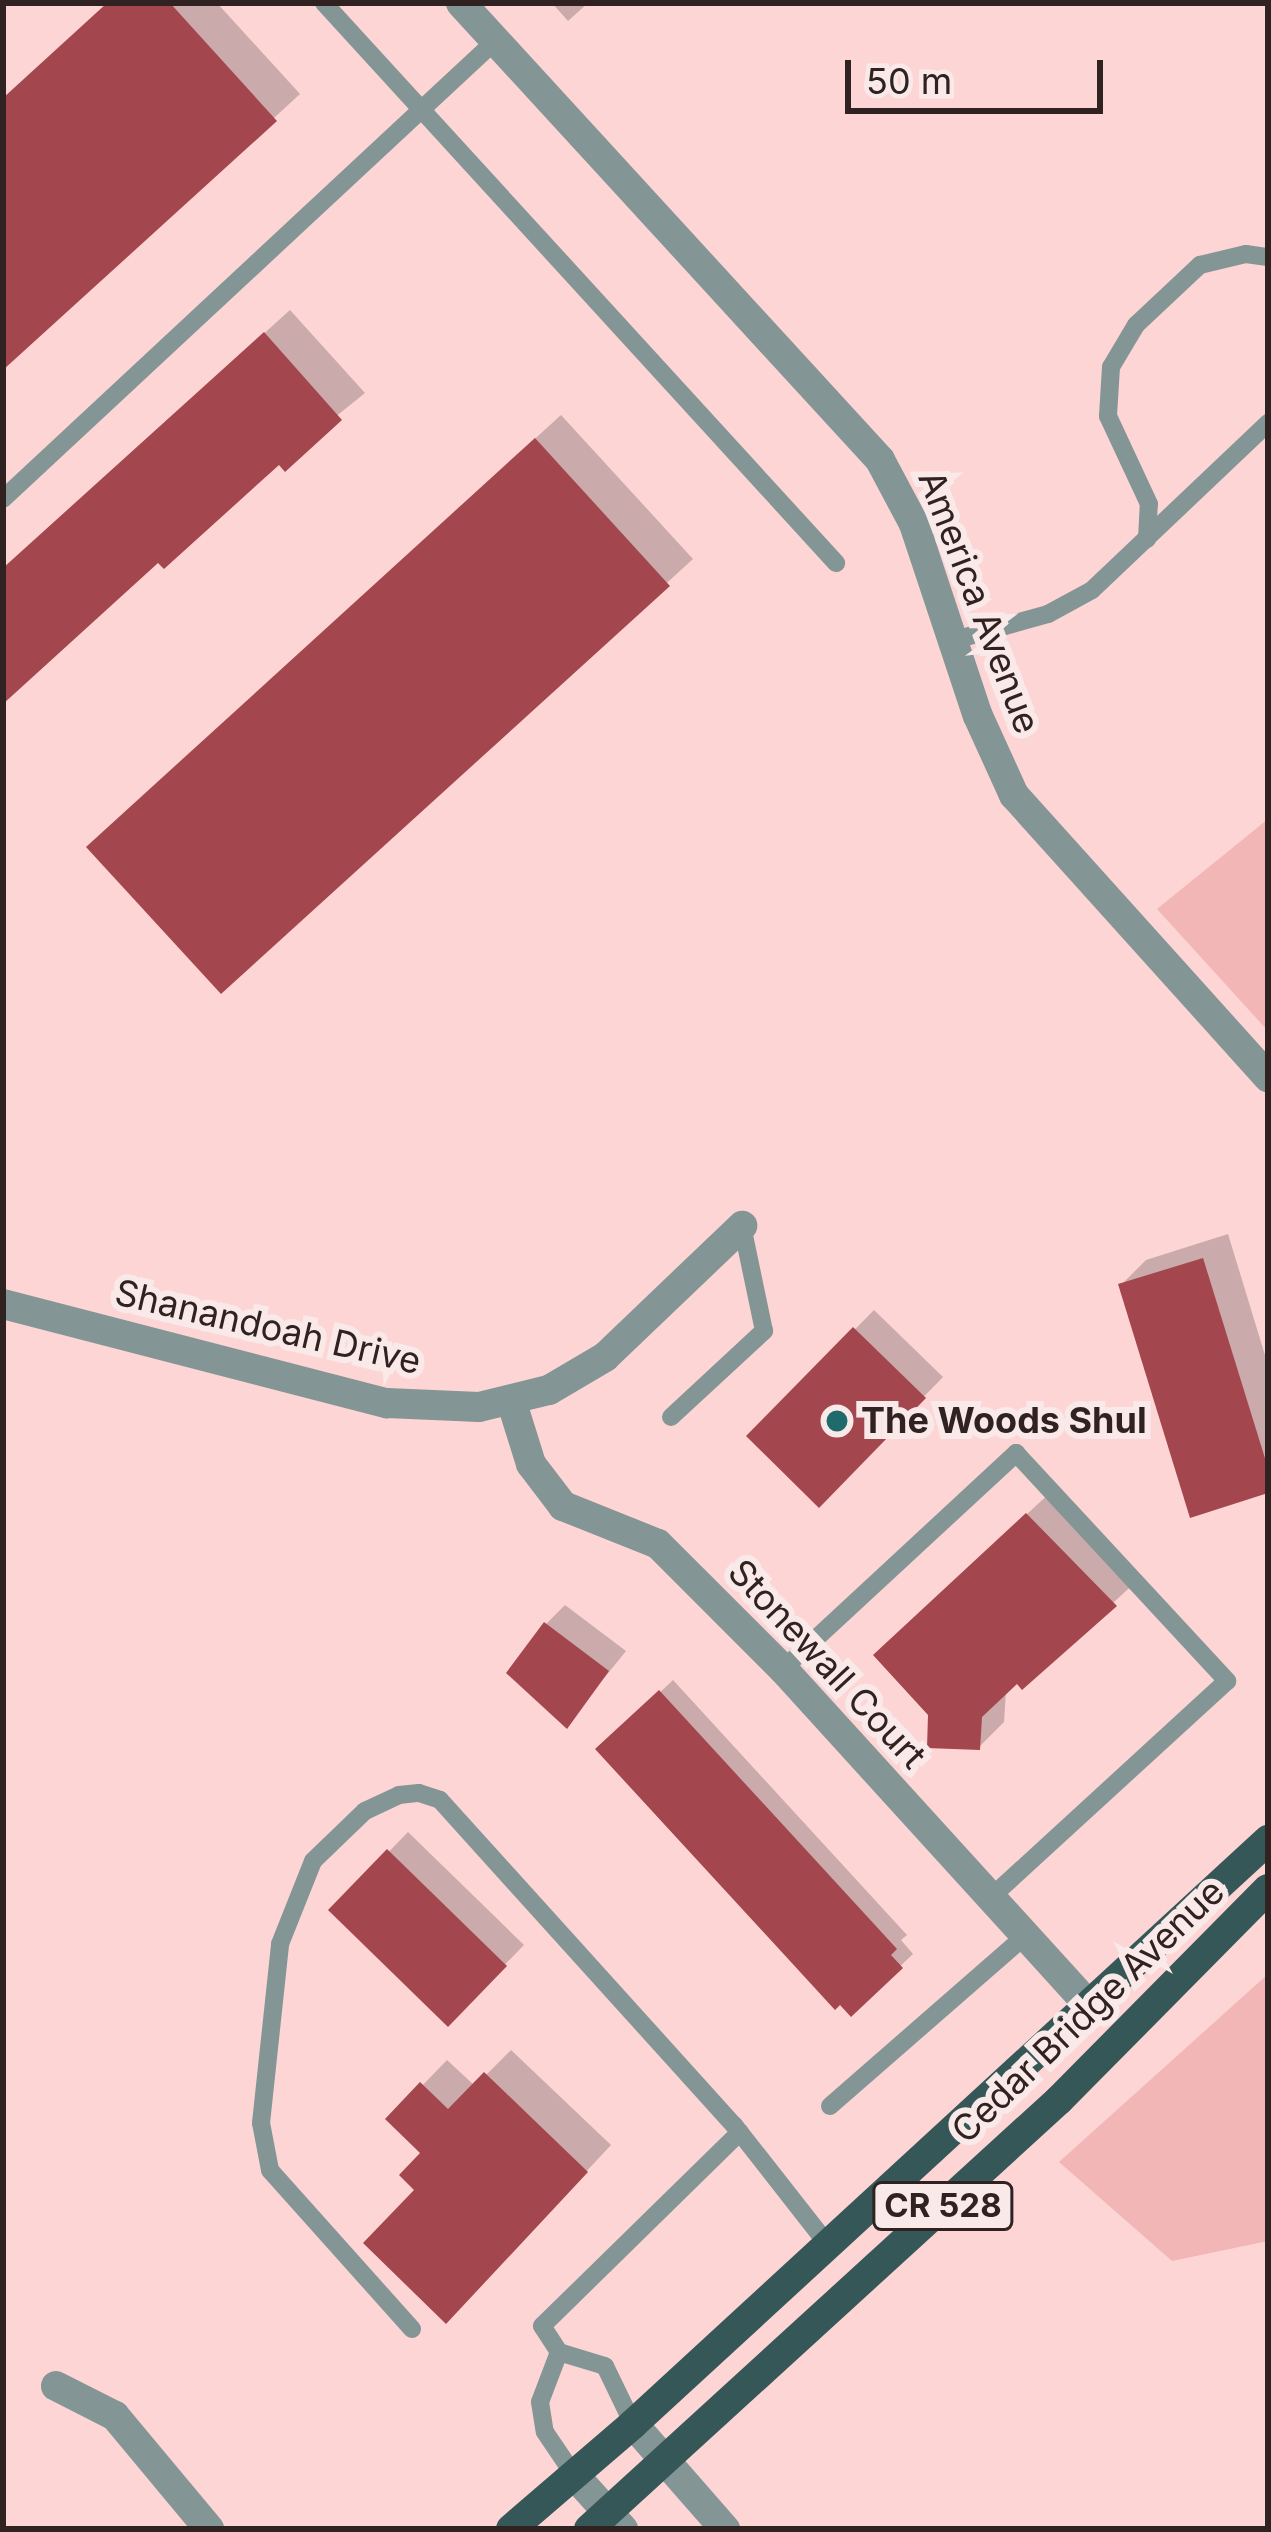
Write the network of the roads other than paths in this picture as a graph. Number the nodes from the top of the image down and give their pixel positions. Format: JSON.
{"nodes":[{"id":1,"x":324,"y":3,"type":"edge"},
{"id":2,"x":461,"y":3,"type":"edge"},
{"id":3,"x":494,"y":42,"type":"junction"},
{"id":4,"x":422,"y":106,"type":"junction"},
{"id":5,"x":1268,"y":256,"type":"edge"},
{"id":6,"x":1268,"y":423,"type":"edge"},
{"id":7,"x":3,"y":499,"type":"edge"},
{"id":8,"x":1147,"y":539,"type":"junction"},
{"id":9,"x":836,"y":563,"type":"dead end"},
{"id":10,"x":955,"y":640,"type":"junction"},
{"id":11,"x":1268,"y":1077,"type":"edge"},
{"id":12,"x":742,"y":1226,"type":"joint"},
{"id":13,"x":3,"y":1304,"type":"edge"},
{"id":14,"x":512,"y":1400,"type":"junction"},
{"id":15,"x":671,"y":1417,"type":"dead end"},
{"id":16,"x":783,"y":1669,"type":"junction"},
{"id":17,"x":1268,"y":1840,"type":"edge"},
{"id":18,"x":1268,"y":1888,"type":"edge"},
{"id":19,"x":991,"y":1897,"type":"junction"},
{"id":20,"x":1026,"y":1935,"type":"junction"},
{"id":21,"x":1087,"y":2002,"type":"junction"},
{"id":22,"x":830,"y":2106,"type":"dead end"},
{"id":23,"x":740,"y":2132,"type":"junction"},
{"id":24,"x":828,"y":2245,"type":"junction"},
{"id":25,"x":412,"y":2329,"type":"dead end"},
{"id":26,"x":559,"y":2352,"type":"junction"},
{"id":27,"x":56,"y":2386,"type":"dead end"},
{"id":28,"x":634,"y":2424,"type":"junction"},
{"id":29,"x":664,"y":2463,"type":"junction"},
{"id":30,"x":574,"y":2475,"type":"junction"},
{"id":31,"x":607,"y":2524,"type":"edge"},
{"id":32,"x":209,"y":2529,"type":"edge"},
{"id":33,"x":511,"y":2529,"type":"edge"},
{"id":34,"x":725,"y":2529,"type":"edge"}],
"edges":[{"from":1,"to":4,"type":"lane"},
{"from":2,"to":3,"type":"street","name":"America Avenue"},
{"from":3,"to":4,"type":"lane"},
{"from":3,"to":10,"type":"street","name":"America Avenue"},
{"from":4,"to":7,"type":"lane"},
{"from":4,"to":9,"type":"lane"},
{"from":5,"to":8,"type":"lane"},
{"from":6,"to":8,"type":"lane"},
{"from":8,"to":10,"type":"lane"},
{"from":10,"to":11,"type":"street","name":"America Avenue"},
{"from":12,"to":14,"type":"street","name":"Shanandoah Drive"},
{"from":12,"to":15,"type":"lane"},
{"from":13,"to":14,"type":"street","name":"Shanandoah Drive"},
{"from":14,"to":16,"type":"street","name":"Stonewall Court"},
{"from":16,"to":19,"type":"street","name":"Stonewall Court"},
{"from":16,"to":19,"type":"lane"},
{"from":17,"to":21,"type":"main road"},
{"from":18,"to":29,"type":"main road","name":"Cedar Bridge Avenue","number":"CR 528"},
{"from":19,"to":20,"type":"street","name":"Stonewall Court"},
{"from":20,"to":21,"type":"street","name":"Stonewall Court"},
{"from":20,"to":22,"type":"lane"},
{"from":21,"to":24,"type":"main road"},
{"from":23,"to":24,"type":"lane"},
{"from":23,"to":25,"type":"lane"},
{"from":23,"to":26,"type":"lane"},
{"from":24,"to":28,"type":"main road"},
{"from":26,"to":28,"type":"lane"},
{"from":26,"to":30,"type":"lane"},
{"from":27,"to":32,"type":"street"},
{"from":28,"to":29,"type":"street"},
{"from":28,"to":30,"type":"main road"},
{"from":29,"to":31,"type":"main road","name":"Cedar Bridge Avenue","number":"CR 528"},
{"from":29,"to":34,"type":"street"},
{"from":30,"to":31,"type":"street"},
{"from":30,"to":33,"type":"main road"}]}
